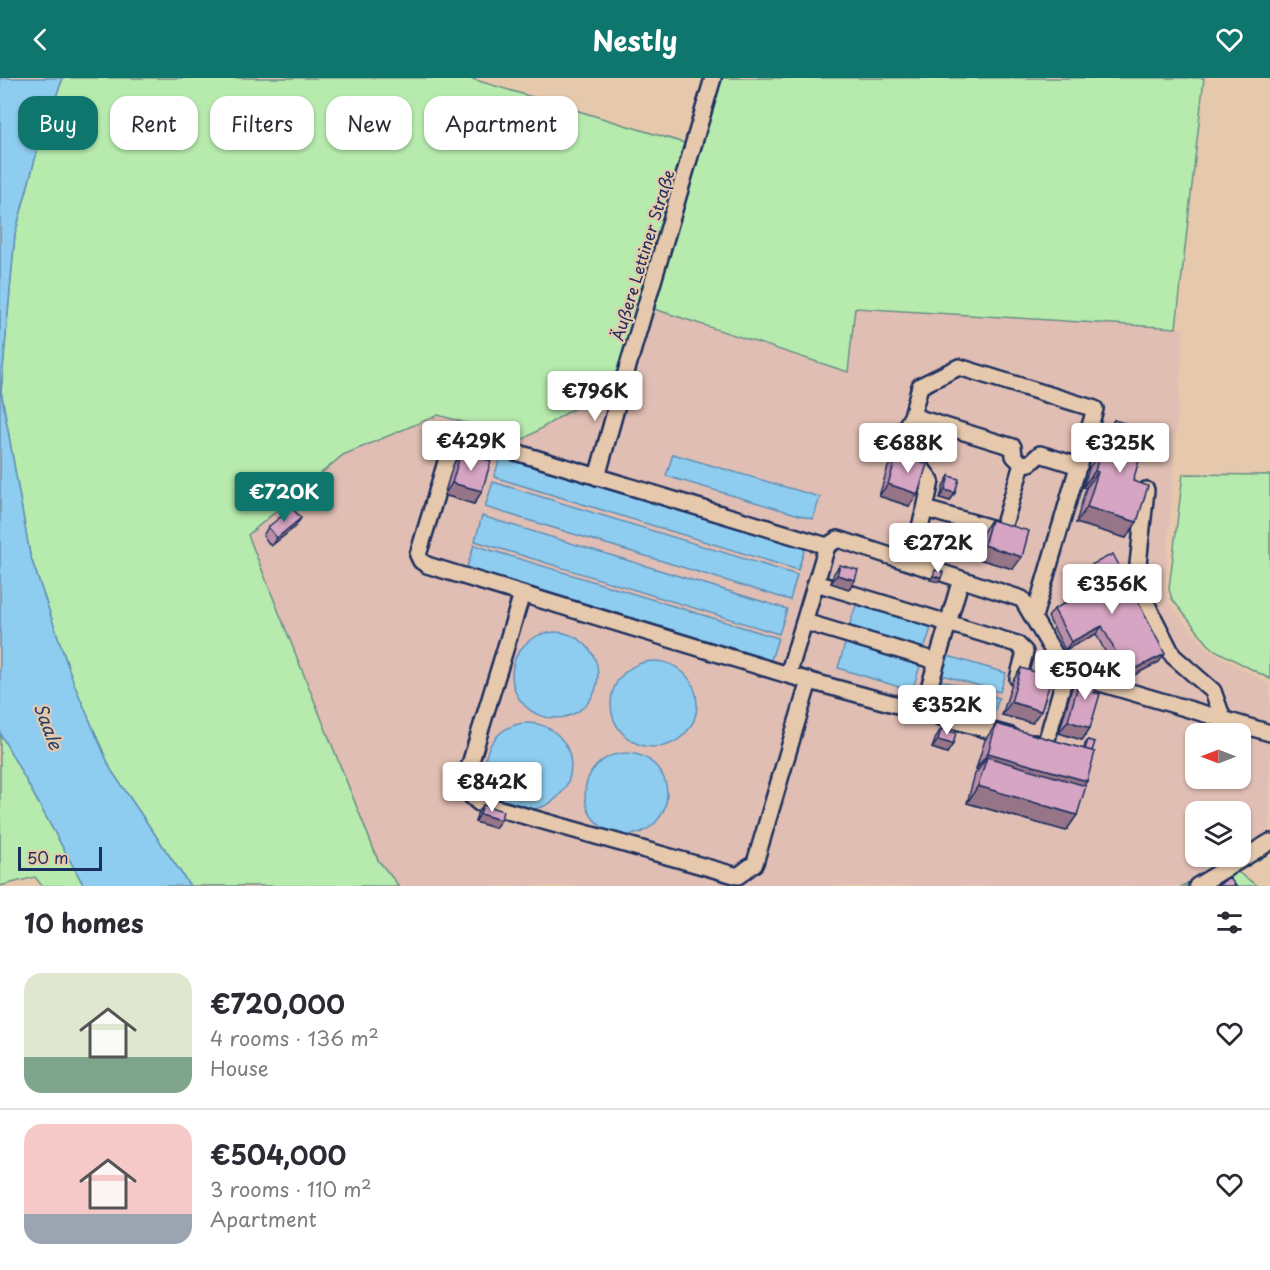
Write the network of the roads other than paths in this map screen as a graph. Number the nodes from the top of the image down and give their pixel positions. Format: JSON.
{"nodes":[{"id":1,"x":713,"y":78,"type":"edge"},
{"id":2,"x":912,"y":416,"type":"junction"},
{"id":3,"x":1022,"y":464,"type":"junction"},
{"id":4,"x":1079,"y":466,"type":"junction"},
{"id":5,"x":597,"y":477,"type":"junction"},
{"id":6,"x":1146,"y":490,"type":"edge"},
{"id":7,"x":925,"y":509,"type":"junction"},
{"id":8,"x":827,"y":546,"type":"junction"},
{"id":9,"x":910,"y":562,"type":"junction"},
{"id":10,"x":961,"y":579,"type":"junction"},
{"id":11,"x":816,"y":583,"type":"junction"},
{"id":12,"x":522,"y":594,"type":"junction"},
{"id":13,"x":1034,"y":618,"type":"junction"},
{"id":14,"x":805,"y":622,"type":"junction"},
{"id":15,"x":948,"y":623,"type":"junction"},
{"id":16,"x":936,"y":661,"type":"junction"},
{"id":17,"x":1066,"y":673,"type":"junction"},
{"id":18,"x":788,"y":675,"type":"junction"},
{"id":19,"x":1018,"y":679,"type":"edge"},
{"id":20,"x":809,"y":681,"type":"junction"},
{"id":21,"x":922,"y":712,"type":"junction"},
{"id":22,"x":1223,"y":719,"type":"junction"},
{"id":23,"x":1270,"y":733,"type":"edge"},
{"id":24,"x":1270,"y":843,"type":"edge"},
{"id":25,"x":1197,"y":886,"type":"edge"}],
"edges":[{"from":1,"to":5,"type":"street","name":"Äußere Lettiner Straße"},
{"from":2,"to":3,"type":"street"},
{"from":2,"to":4,"type":"street"},
{"from":2,"to":7,"type":"street"},
{"from":3,"to":4,"type":"street"},
{"from":3,"to":7,"type":"street"},
{"from":4,"to":13,"type":"street"},
{"from":5,"to":8,"type":"street"},
{"from":5,"to":12,"type":"street"},
{"from":6,"to":22,"type":"street"},
{"from":7,"to":9,"type":"street"},
{"from":8,"to":9,"type":"street"},
{"from":8,"to":11,"type":"street"},
{"from":9,"to":10,"type":"street"},
{"from":10,"to":13,"type":"street"},
{"from":10,"to":15,"type":"street"},
{"from":11,"to":14,"type":"street"},
{"from":11,"to":15,"type":"street"},
{"from":12,"to":18,"type":"street"},
{"from":12,"to":20,"type":"street"},
{"from":13,"to":17,"type":"street"},
{"from":14,"to":16,"type":"street"},
{"from":14,"to":18,"type":"street"},
{"from":15,"to":16,"type":"street"},
{"from":15,"to":19,"type":"street"},
{"from":16,"to":21,"type":"street"},
{"from":17,"to":21,"type":"street"},
{"from":17,"to":22,"type":"street"},
{"from":18,"to":20,"type":"street"},
{"from":20,"to":21,"type":"street"},
{"from":22,"to":23,"type":"street"},
{"from":24,"to":25,"type":"street"}]}
